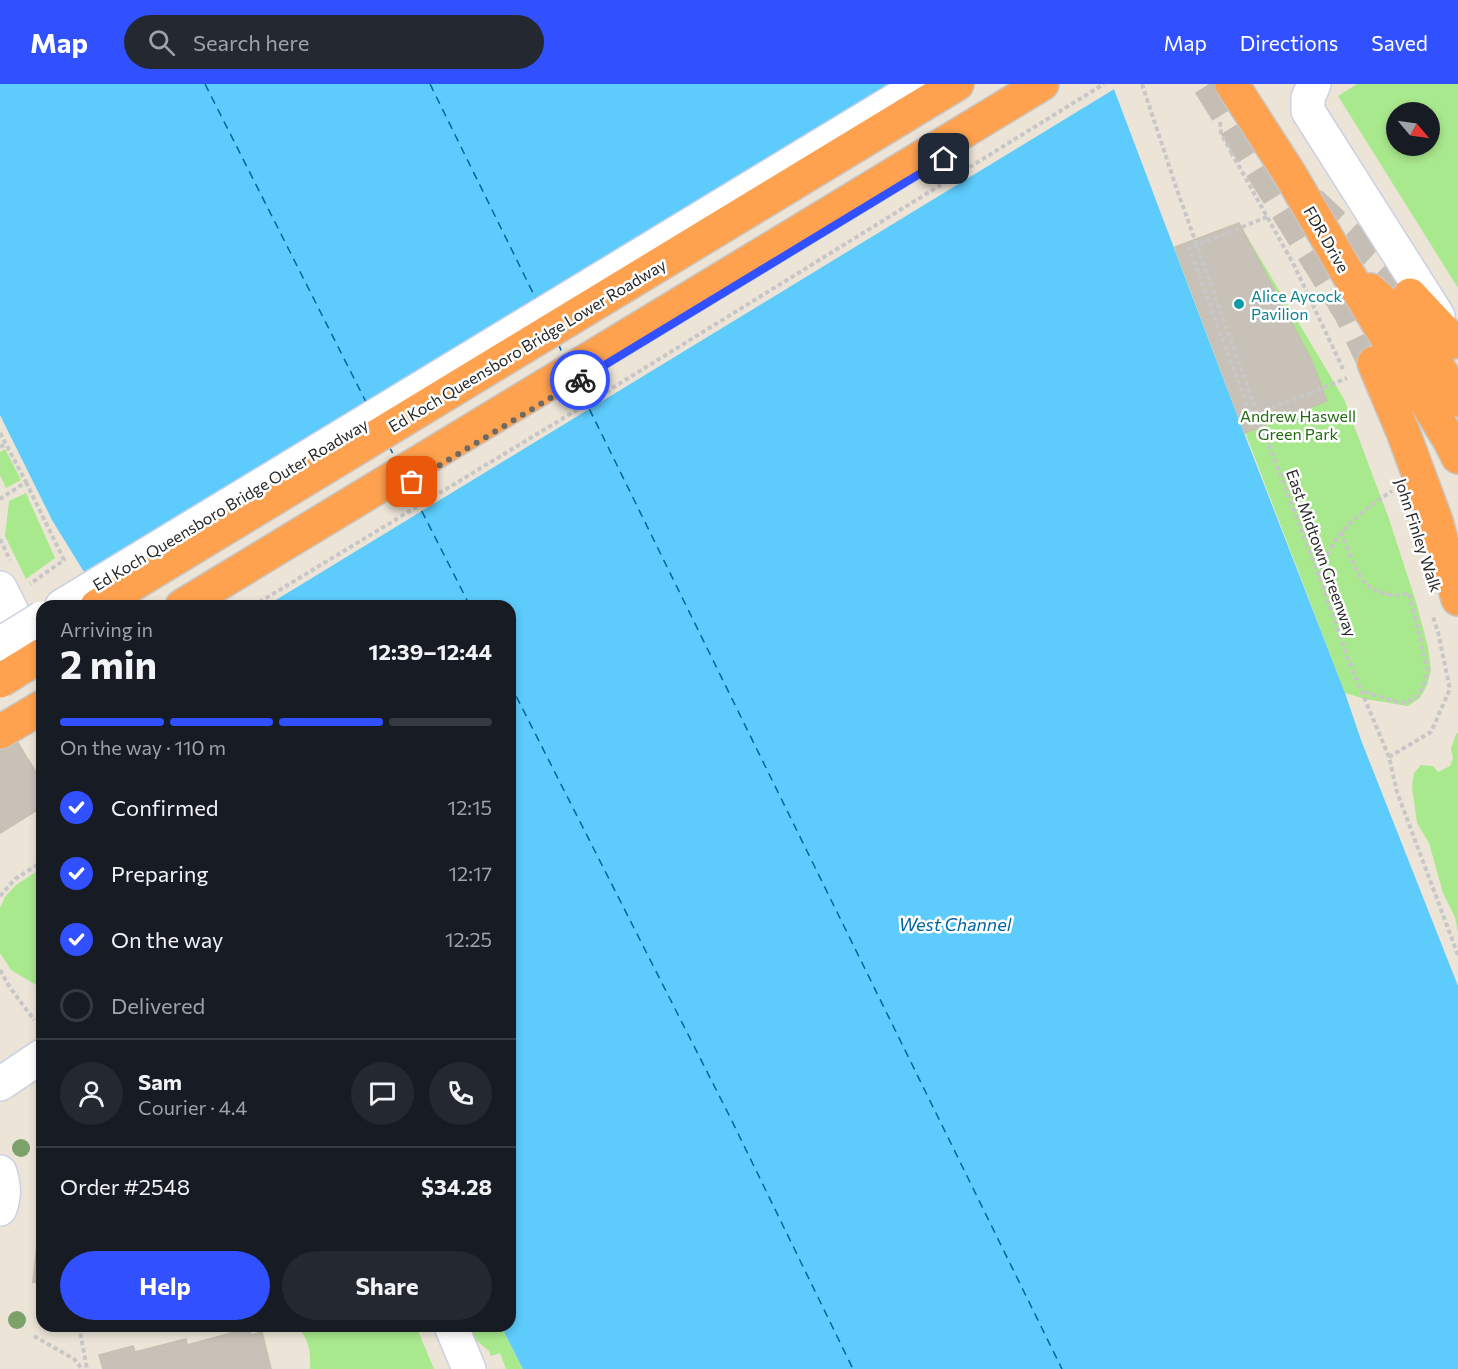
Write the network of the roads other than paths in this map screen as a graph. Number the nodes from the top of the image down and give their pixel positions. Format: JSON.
{"nodes":[{"id":1,"x":922,"y":84,"type":"edge"},
{"id":2,"x":957,"y":84,"type":"edge"},
{"id":3,"x":983,"y":84,"type":"edge"},
{"id":4,"x":1042,"y":84,"type":"edge"},
{"id":5,"x":1067,"y":84,"type":"edge"},
{"id":6,"x":1232,"y":84,"type":"edge"},
{"id":7,"x":1311,"y":90,"type":"edge"},
{"id":8,"x":1345,"y":269,"type":"junction"},
{"id":9,"x":1410,"y":295,"type":"tunnel mouth"},
{"id":10,"x":1456,"y":345,"type":"edge"},
{"id":11,"x":1361,"y":371,"type":"tunnel mouth"},
{"id":12,"x":1458,"y":400,"type":"edge"},
{"id":13,"x":1454,"y":449,"type":"edge"},
{"id":14,"x":12,"y":588,"type":"edge"},
{"id":15,"x":72,"y":600,"type":"edge"},
{"id":16,"x":107,"y":600,"type":"edge"},
{"id":17,"x":133,"y":600,"type":"edge"},
{"id":18,"x":192,"y":600,"type":"edge"},
{"id":19,"x":218,"y":600,"type":"edge"},
{"id":20,"x":1444,"y":604,"type":"edge"},
{"id":21,"x":36,"y":622,"type":"edge"},
{"id":22,"x":0,"y":644,"type":"edge"},
{"id":23,"x":36,"y":644,"type":"edge"},
{"id":24,"x":36,"y":652,"type":"edge"},
{"id":25,"x":36,"y":659,"type":"edge"},
{"id":26,"x":0,"y":665,"type":"edge"},
{"id":27,"x":0,"y":681,"type":"edge"},
{"id":28,"x":36,"y":695,"type":"edge"},
{"id":29,"x":36,"y":711,"type":"edge"},
{"id":30,"x":0,"y":716,"type":"edge"},
{"id":31,"x":0,"y":732,"type":"edge"},
{"id":32,"x":36,"y":1060,"type":"edge"},
{"id":33,"x":0,"y":1084,"type":"edge"},
{"id":34,"x":0,"y":1172,"type":"edge"},
{"id":35,"x":0,"y":1209,"type":"edge"},
{"id":36,"x":454,"y":1332,"type":"edge"},
{"id":37,"x":470,"y":1369,"type":"edge"}],
"edges":[{"from":1,"to":15,"type":"street","name":"Ed Koch Queensboro Bridge Outer Roadway"},
{"from":2,"to":16,"type":"highway","name":"Ed Koch Queensboro Bridge Lower Roadway"},
{"from":3,"to":17,"type":"highway"},
{"from":4,"to":18,"type":"highway"},
{"from":5,"to":19,"type":"highway"},
{"from":6,"to":8,"type":"highway","name":"FDR Drive","bridge":true},
{"from":7,"to":10,"type":"street"},
{"from":8,"to":12,"type":"highway"},
{"from":8,"to":13,"type":"highway","name":"FDR Drive"},
{"from":9,"to":10,"type":"highway"},
{"from":11,"to":20,"type":"highway"},
{"from":14,"to":24,"type":"street"},
{"from":21,"to":22,"type":"street","bridge":true},
{"from":23,"to":26,"type":"highway"},
{"from":25,"to":27,"type":"highway","bridge":true},
{"from":28,"to":30,"type":"highway"},
{"from":29,"to":31,"type":"highway"},
{"from":32,"to":33,"type":"street"},
{"from":34,"to":35,"type":"street"},
{"from":36,"to":37,"type":"street"}]}
